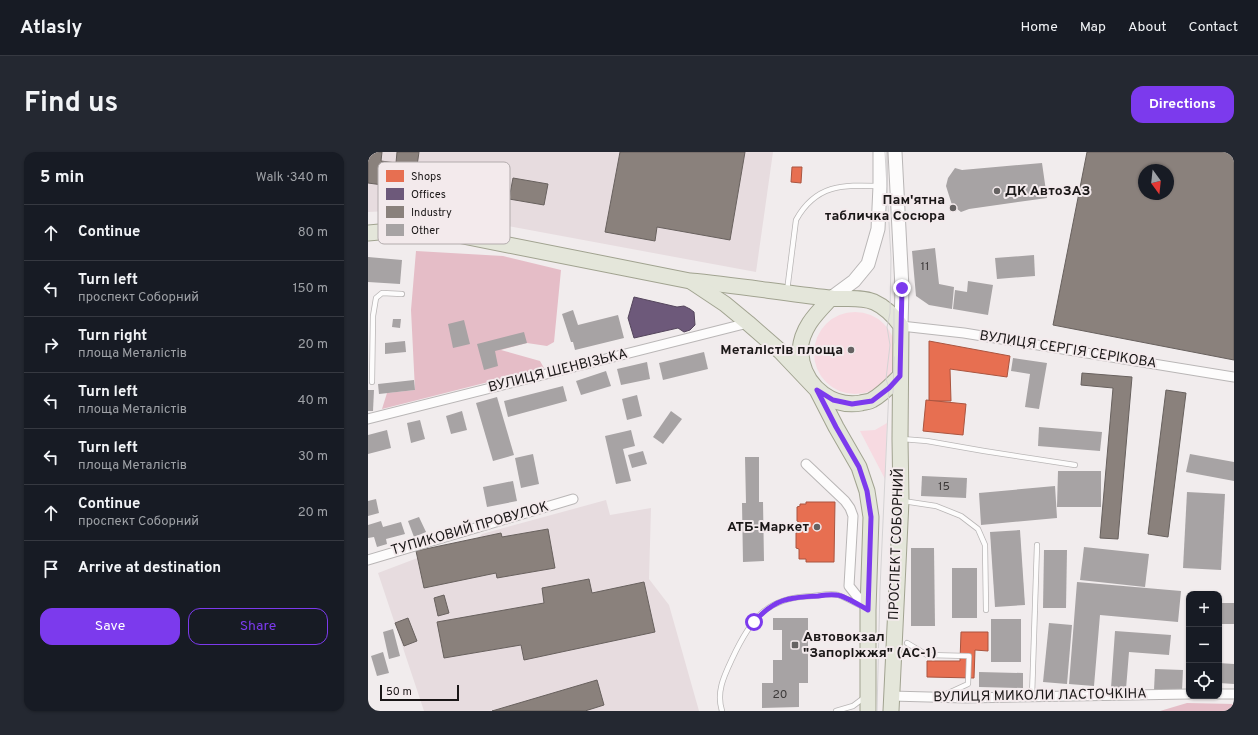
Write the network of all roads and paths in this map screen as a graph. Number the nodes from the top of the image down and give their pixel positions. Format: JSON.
{"nodes":[{"id":1,"x":880,"y":152,"type":"edge"},
{"id":2,"x":895,"y":152,"type":"edge"},
{"id":3,"x":880,"y":186,"type":"junction"},
{"id":4,"x":378,"y":232,"type":"edge"},
{"id":5,"x":368,"y":233,"type":"edge"},
{"id":6,"x":504,"y":244,"type":"edge"},
{"id":7,"x":690,"y":281,"type":"junction"},
{"id":8,"x":787,"y":293,"type":"junction"},
{"id":9,"x":402,"y":294,"type":"dead end"},
{"id":10,"x":831,"y":298,"type":"junction"},
{"id":11,"x":371,"y":316,"type":"edge"},
{"id":12,"x":748,"y":323,"type":"junction"},
{"id":13,"x":901,"y":326,"type":"junction"},
{"id":14,"x":900,"y":376,"type":"junction"},
{"id":15,"x":1234,"y":378,"type":"edge"},
{"id":16,"x":372,"y":382,"type":"dead end"},
{"id":17,"x":817,"y":390,"type":"junction"},
{"id":18,"x":368,"y":419,"type":"edge"},
{"id":19,"x":900,"y":439,"type":"junction"},
{"id":20,"x":806,"y":464,"type":"dead end"},
{"id":21,"x":1075,"y":464,"type":"dead end"},
{"id":22,"x":573,"y":499,"type":"dead end"},
{"id":23,"x":901,"y":501,"type":"junction"},
{"id":24,"x":1037,"y":545,"type":"dead end"},
{"id":25,"x":368,"y":560,"type":"edge"},
{"id":26,"x":868,"y":610,"type":"junction"},
{"id":27,"x":986,"y":610,"type":"dead end"},
{"id":28,"x":907,"y":643,"type":"dead end"},
{"id":29,"x":869,"y":693,"type":"junction"},
{"id":30,"x":1186,"y":694,"type":"edge"},
{"id":31,"x":1222,"y":694,"type":"edge"},
{"id":32,"x":1234,"y":694,"type":"edge"},
{"id":33,"x":1032,"y":696,"type":"junction"},
{"id":34,"x":937,"y":697,"type":"junction"},
{"id":35,"x":891,"y":704,"type":"edge"},
{"id":36,"x":722,"y":711,"type":"edge"},
{"id":37,"x":836,"y":711,"type":"edge"},
{"id":38,"x":868,"y":711,"type":"edge"}],
"edges":[{"from":1,"to":3,"type":"main road"},
{"from":2,"to":13,"type":"main road"},
{"from":3,"to":8,"type":"lane"},
{"from":3,"to":10,"type":"main road"},
{"from":4,"to":5,"type":"main road"},
{"from":6,"to":7,"type":"main road"},
{"from":7,"to":8,"type":"main road"},
{"from":7,"to":12,"type":"main road"},
{"from":8,"to":10,"type":"main road"},
{"from":9,"to":11,"type":"lane"},
{"from":10,"to":13,"type":"main road"},
{"from":10,"to":17,"type":"main road"},
{"from":11,"to":16,"type":"lane"},
{"from":12,"to":17,"type":"main road"},
{"from":12,"to":18,"type":"street","name":"ВУЛИЦЯ ШЕНВІЗЬКА"},
{"from":13,"to":14,"type":"main road"},
{"from":13,"to":15,"type":"street","name":"ВУЛИЦЯ СЕРГІЯ СЕРІКОВА"},
{"from":14,"to":17,"type":"main road"},
{"from":14,"to":19,"type":"main road","name":"ПРОСПЕКТ СОБОРНИЙ"},
{"from":17,"to":26,"type":"main road","name":"ПРОСПЕКТ СОБОРНИЙ"},
{"from":19,"to":21,"type":"lane"},
{"from":19,"to":23,"type":"main road","name":"ПРОСПЕКТ СОБОРНИЙ"},
{"from":20,"to":26,"type":"street"},
{"from":22,"to":25,"type":"street","name":"ТУПИКОВИЙ ПРОВУЛОК"},
{"from":23,"to":27,"type":"lane"},
{"from":23,"to":35,"type":"main road","name":"ПРОСПЕКТ СОБОРНИЙ"},
{"from":24,"to":33,"type":"lane"},
{"from":26,"to":29,"type":"main road","name":"ПРОСПЕКТ СОБОРНИЙ"},
{"from":26,"to":36,"type":"lane"},
{"from":28,"to":34,"type":"lane"},
{"from":29,"to":37,"type":"lane"},
{"from":29,"to":38,"type":"main road","name":"ПРОСПЕКТ СОБОРНИЙ"},
{"from":30,"to":33,"type":"street","name":"ВУЛИЦЯ МИКОЛИ ЛАСТОЧКІНА"},
{"from":31,"to":32,"type":"street"},
{"from":33,"to":34,"type":"street","name":"ВУЛИЦЯ МИКОЛИ ЛАСТОЧКІНА"},
{"from":34,"to":35,"type":"street","name":"ВУЛИЦЯ МИКОЛИ ЛАСТОЧКІНА"}]}
